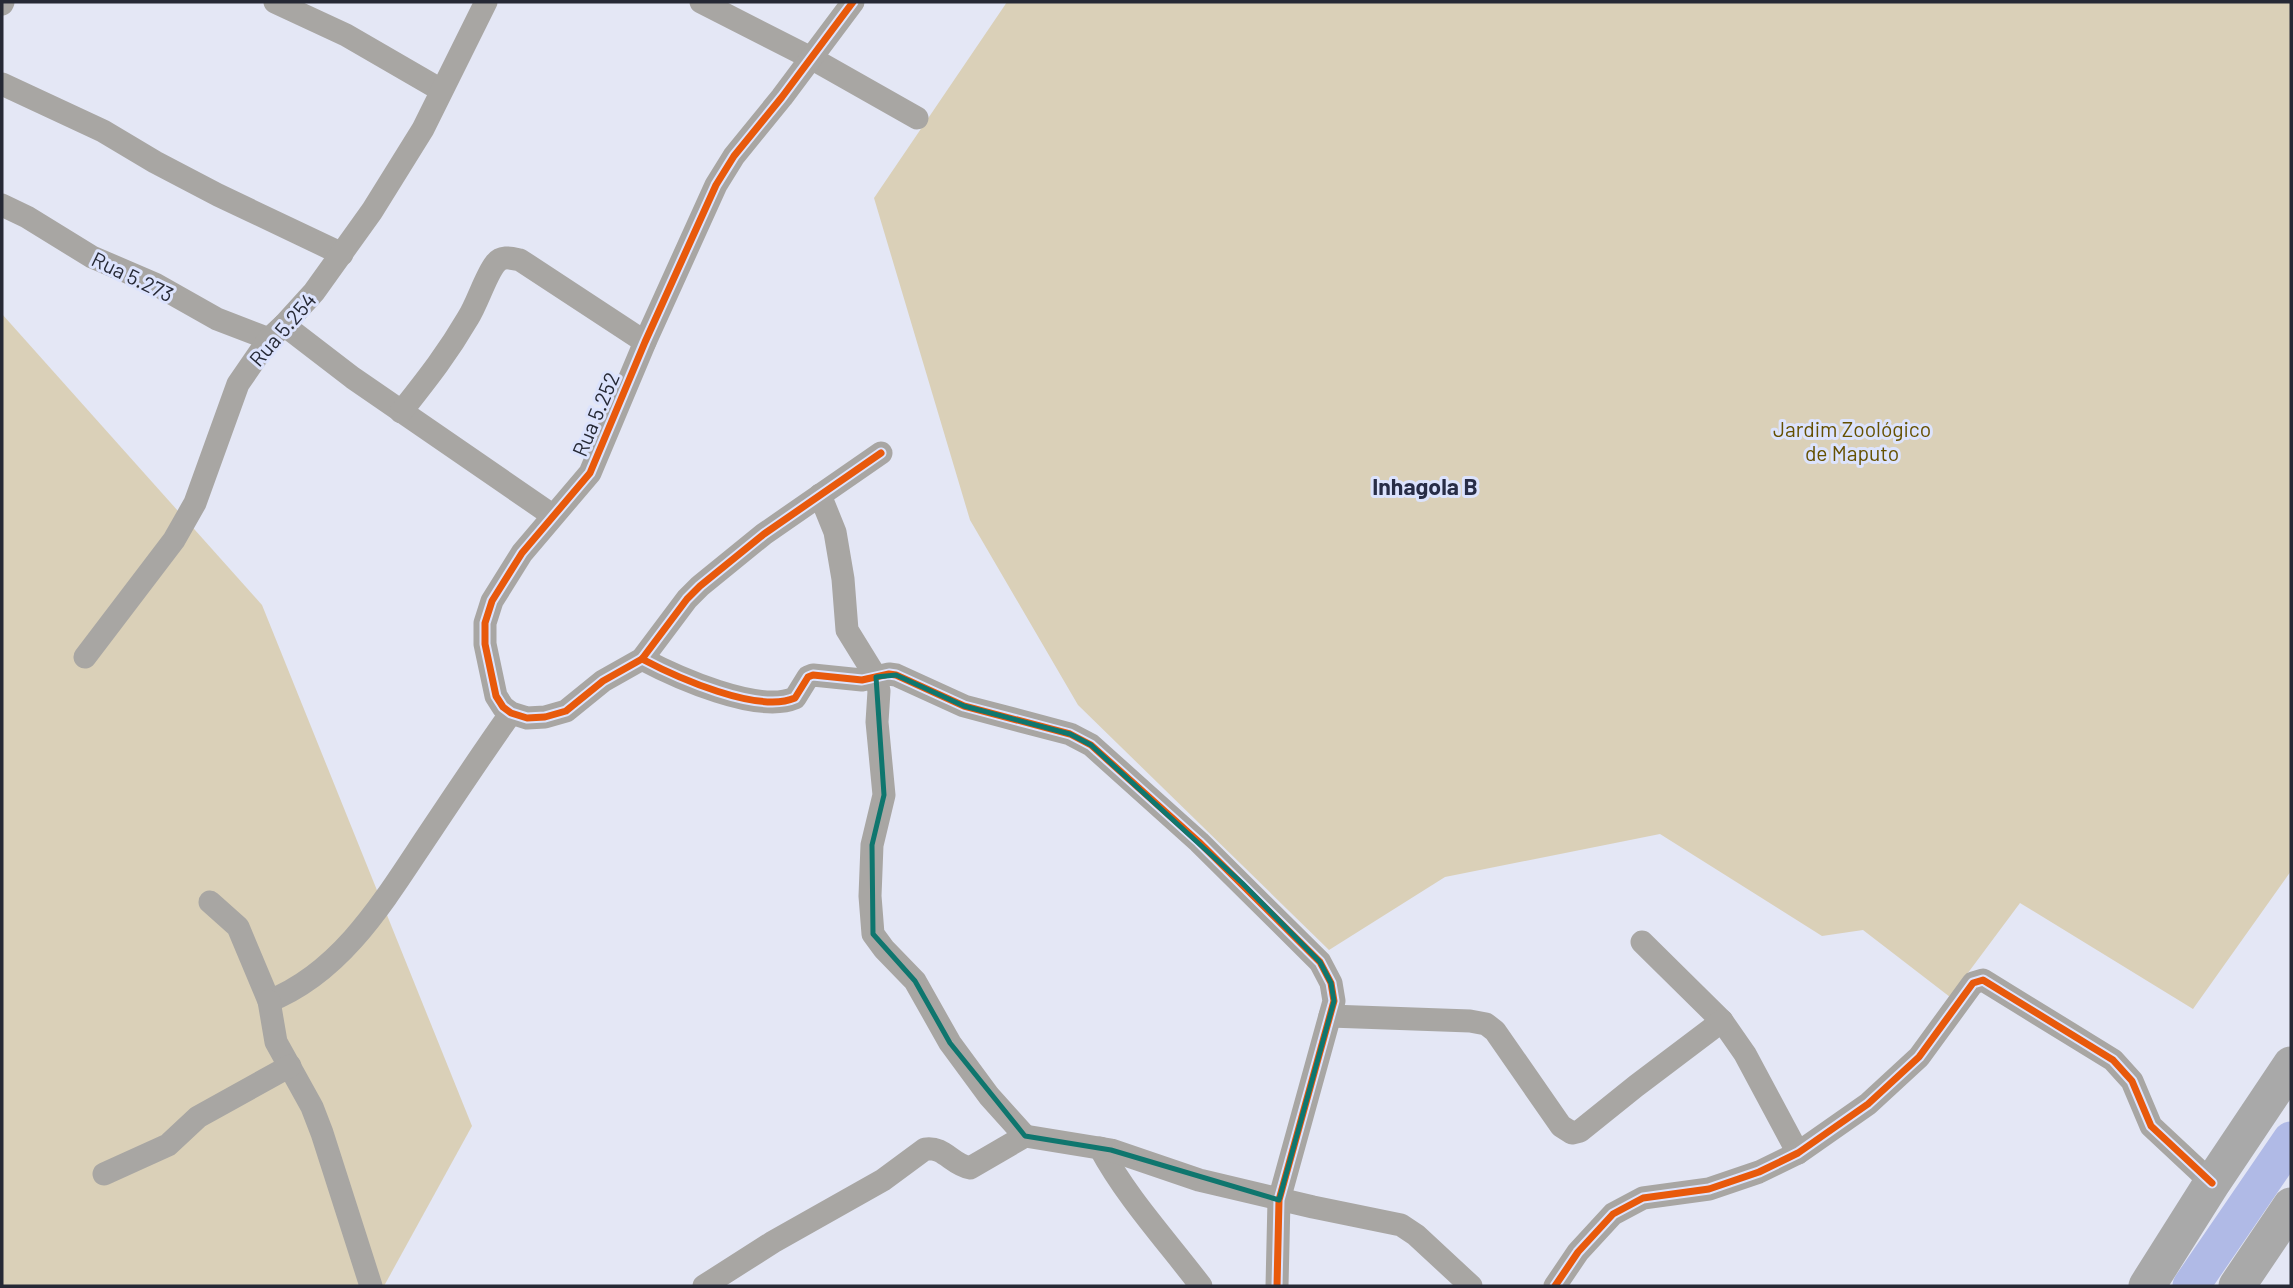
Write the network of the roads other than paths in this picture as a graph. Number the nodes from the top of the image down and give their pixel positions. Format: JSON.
{"nodes":[{"id":1,"x":275,"y":2,"type":"edge"},
{"id":2,"x":486,"y":2,"type":"edge"},
{"id":3,"x":701,"y":2,"type":"edge"},
{"id":4,"x":853,"y":2,"type":"edge"},
{"id":5,"x":811,"y":58,"type":"junction"},
{"id":6,"x":2,"y":84,"type":"edge"},
{"id":7,"x":441,"y":90,"type":"junction"},
{"id":8,"x":917,"y":118,"type":"dead end"},
{"id":9,"x":2,"y":205,"type":"edge"},
{"id":10,"x":342,"y":254,"type":"junction"},
{"id":11,"x":276,"y":332,"type":"junction"},
{"id":12,"x":645,"y":342,"type":"junction"},
{"id":13,"x":401,"y":412,"type":"junction"},
{"id":14,"x":881,"y":453,"type":"dead end"},
{"id":15,"x":820,"y":495,"type":"junction"},
{"id":16,"x":552,"y":515,"type":"junction"},
{"id":17,"x":85,"y":657,"type":"dead end"},
{"id":18,"x":642,"y":659,"type":"junction"},
{"id":19,"x":876,"y":677,"type":"junction"},
{"id":20,"x":511,"y":713,"type":"junction"},
{"id":21,"x":210,"y":902,"type":"dead end"},
{"id":22,"x":1642,"y":942,"type":"dead end"},
{"id":23,"x":269,"y":1001,"type":"junction"},
{"id":24,"x":1330,"y":1016,"type":"junction"},
{"id":25,"x":1722,"y":1021,"type":"junction"},
{"id":26,"x":2291,"y":1065,"type":"edge"},
{"id":27,"x":290,"y":1066,"type":"junction"},
{"id":28,"x":1025,"y":1136,"type":"junction"},
{"id":29,"x":1100,"y":1148,"type":"junction"},
{"id":30,"x":1798,"y":1153,"type":"junction"},
{"id":31,"x":104,"y":1174,"type":"dead end"},
{"id":32,"x":2213,"y":1183,"type":"junction"},
{"id":33,"x":1279,"y":1200,"type":"junction"},
{"id":34,"x":2291,"y":1206,"type":"edge"},
{"id":35,"x":1463,"y":1284,"type":"edge"},
{"id":36,"x":371,"y":1286,"type":"edge"},
{"id":37,"x":704,"y":1286,"type":"edge"},
{"id":38,"x":1201,"y":1286,"type":"edge"},
{"id":39,"x":1276,"y":1286,"type":"edge"},
{"id":40,"x":1555,"y":1286,"type":"edge"},
{"id":41,"x":2147,"y":1286,"type":"edge"},
{"id":42,"x":2237,"y":1286,"type":"edge"}],
"edges":[{"from":1,"to":7,"type":"street"},
{"from":2,"to":7,"type":"street","name":"Rua 5.254"},
{"from":3,"to":5,"type":"street"},
{"from":4,"to":5,"type":"street","name":"Rua 5.252"},
{"from":5,"to":8,"type":"street"},
{"from":5,"to":12,"type":"street","name":"Rua 5.252"},
{"from":6,"to":10,"type":"street"},
{"from":7,"to":10,"type":"street","name":"Rua 5.254"},
{"from":9,"to":11,"type":"street","name":"Rua 5.273"},
{"from":10,"to":11,"type":"street","name":"Rua 5.254"},
{"from":11,"to":13,"type":"street","name":"Rua 5.273"},
{"from":11,"to":17,"type":"street","name":"Rua 5.254"},
{"from":12,"to":13,"type":"street"},
{"from":12,"to":16,"type":"street","name":"Rua 5.252"},
{"from":13,"to":16,"type":"street","name":"Rua 5.273"},
{"from":14,"to":15,"type":"street"},
{"from":15,"to":18,"type":"street"},
{"from":15,"to":19,"type":"street"},
{"from":16,"to":20,"type":"street","name":"Rua 5.252"},
{"from":18,"to":19,"type":"street"},
{"from":18,"to":20,"type":"street"},
{"from":19,"to":24,"type":"street"},
{"from":19,"to":28,"type":"street"},
{"from":20,"to":23,"type":"street"},
{"from":21,"to":23,"type":"street"},
{"from":22,"to":25,"type":"street"},
{"from":23,"to":27,"type":"street"},
{"from":24,"to":25,"type":"street"},
{"from":24,"to":33,"type":"street"},
{"from":25,"to":30,"type":"street"},
{"from":26,"to":32,"type":"main road"},
{"from":27,"to":31,"type":"street"},
{"from":27,"to":36,"type":"street"},
{"from":28,"to":29,"type":"street"},
{"from":28,"to":37,"type":"street"},
{"from":29,"to":33,"type":"street"},
{"from":29,"to":38,"type":"street"},
{"from":30,"to":32,"type":"street"},
{"from":30,"to":40,"type":"street"},
{"from":32,"to":41,"type":"main road"},
{"from":33,"to":35,"type":"street"},
{"from":33,"to":39,"type":"street"},
{"from":34,"to":42,"type":"main road"}]}
